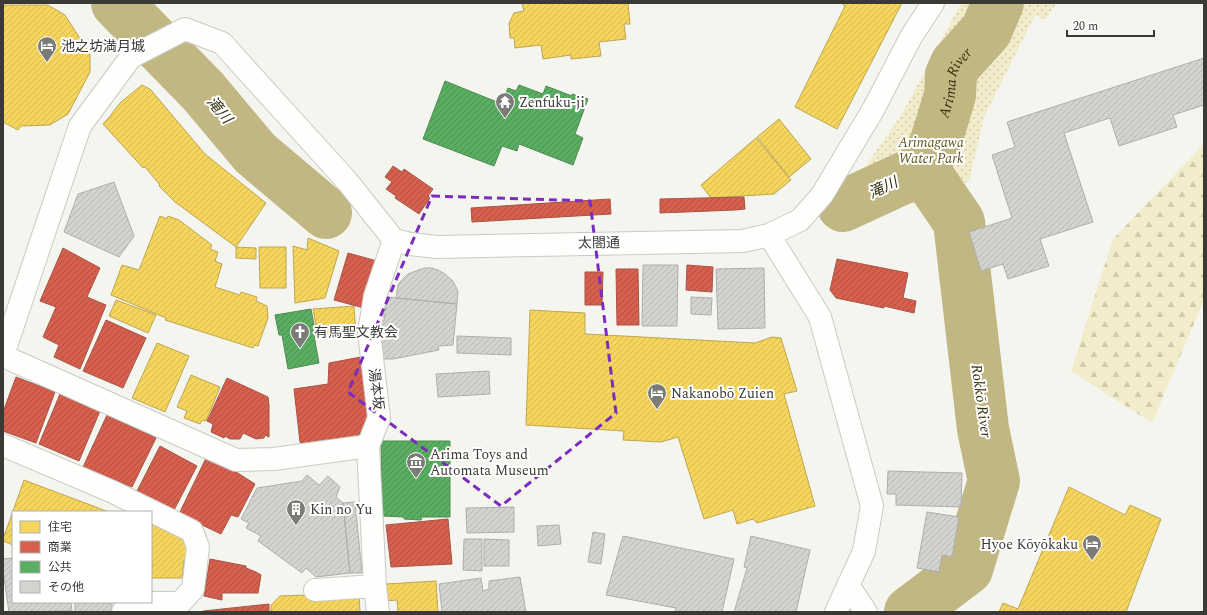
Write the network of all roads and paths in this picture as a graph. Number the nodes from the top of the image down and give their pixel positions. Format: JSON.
{"nodes":[{"id":1,"x":933,"y":3,"type":"edge"},
{"id":2,"x":769,"y":235,"type":"junction"},
{"id":3,"x":394,"y":240,"type":"junction"},
{"id":4,"x":3,"y":355,"type":"edge"},
{"id":5,"x":3,"y":445,"type":"edge"},
{"id":6,"x":368,"y":446,"type":"junction"},
{"id":7,"x":151,"y":511,"type":"edge"},
{"id":8,"x":152,"y":511,"type":"edge"},
{"id":9,"x":848,"y":585,"type":"junction"},
{"id":10,"x":375,"y":586,"type":"junction"},
{"id":11,"x":315,"y":590,"type":"dead end"},
{"id":12,"x":190,"y":604,"type":"edge"},
{"id":13,"x":865,"y":610,"type":"edge"},
{"id":14,"x":123,"y":612,"type":"edge"},
{"id":15,"x":378,"y":612,"type":"edge"},
{"id":16,"x":836,"y":612,"type":"edge"}],
"edges":[{"from":1,"to":2,"type":"street","name":"太閤通"},
{"from":2,"to":3,"type":"street","name":"太閤通"},
{"from":2,"to":9,"type":"street"},
{"from":3,"to":4,"type":"street"},
{"from":3,"to":6,"type":"street","name":"湯本坂"},
{"from":4,"to":6,"type":"street"},
{"from":5,"to":7,"type":"street"},
{"from":6,"to":10,"type":"street","name":"湯本坂"},
{"from":8,"to":12,"type":"street"},
{"from":9,"to":13,"type":"street"},
{"from":9,"to":16,"type":"street"},
{"from":10,"to":11,"type":"street"},
{"from":10,"to":15,"type":"street","name":"湯本坂"},
{"from":12,"to":14,"type":"street"}]}
